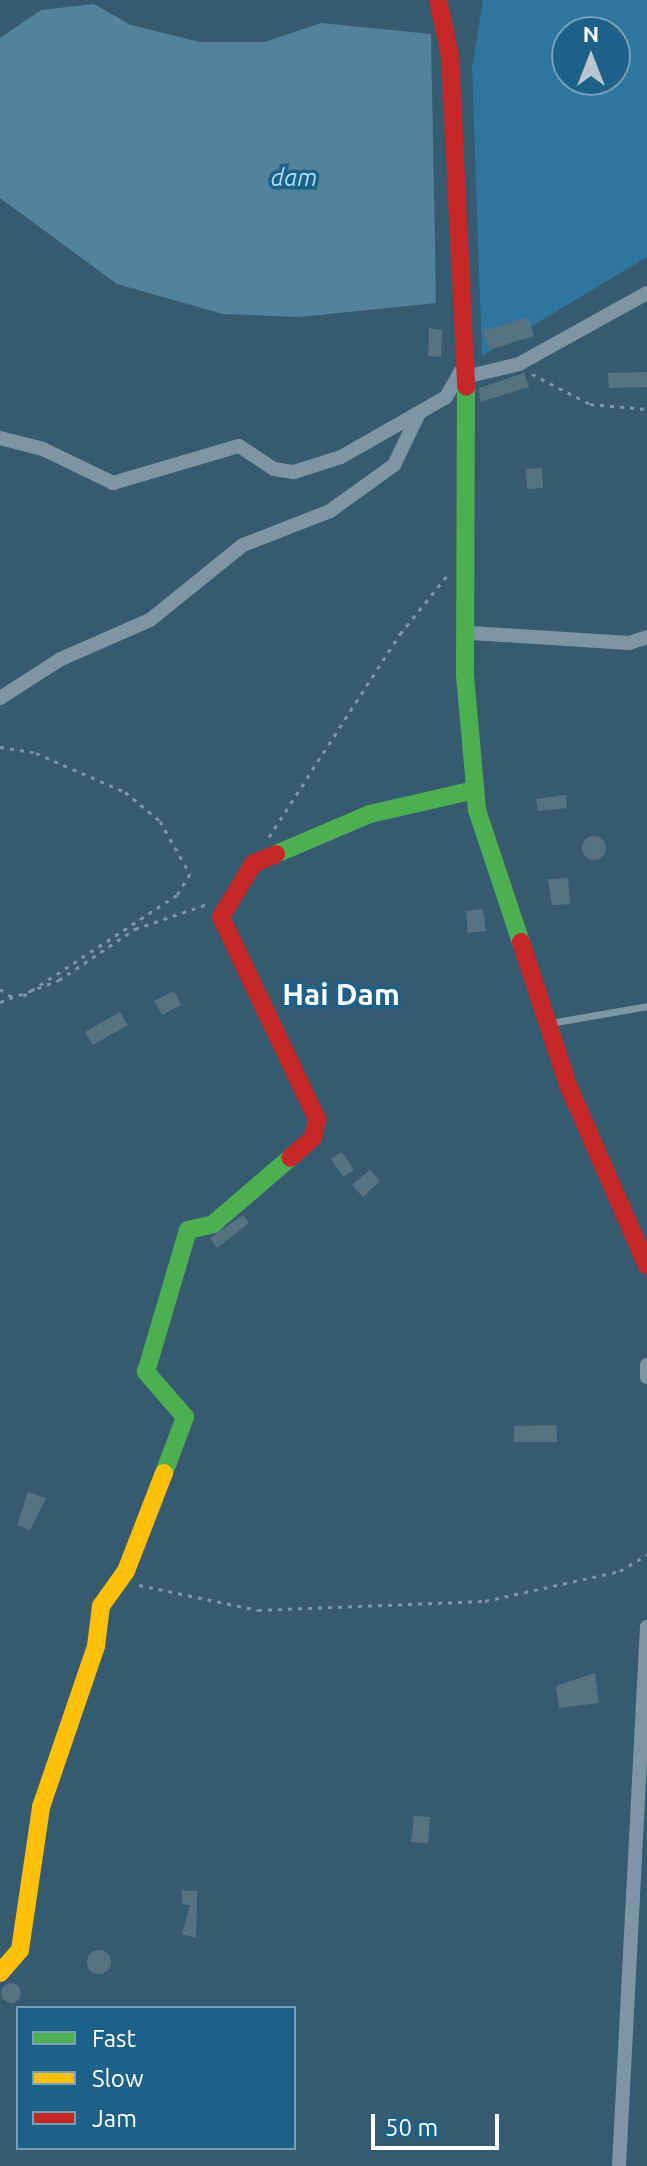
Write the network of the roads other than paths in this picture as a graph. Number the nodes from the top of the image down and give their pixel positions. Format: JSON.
{"nodes":[{"id":1,"x":438,"y":0,"type":"edge"},
{"id":2,"x":647,"y":293,"type":"edge"},
{"id":3,"x":465,"y":370,"type":"junction"},
{"id":4,"x":419,"y":413,"type":"junction"},
{"id":5,"x":0,"y":438,"type":"edge"},
{"id":6,"x":471,"y":633,"type":"junction"},
{"id":7,"x":647,"y":637,"type":"edge"},
{"id":8,"x":0,"y":698,"type":"edge"},
{"id":9,"x":475,"y":790,"type":"junction"},
{"id":10,"x":647,"y":1006,"type":"edge"},
{"id":11,"x":548,"y":1024,"type":"junction"},
{"id":12,"x":647,"y":1266,"type":"edge"},
{"id":13,"x":647,"y":1365,"type":"edge"},
{"id":14,"x":647,"y":1377,"type":"edge"},
{"id":15,"x":647,"y":1627,"type":"edge"},
{"id":16,"x":0,"y":1973,"type":"edge"},
{"id":17,"x":619,"y":2166,"type":"edge"}],
"edges":[{"from":1,"to":3,"type":"street"},
{"from":2,"to":3,"type":"street"},
{"from":3,"to":4,"type":"street"},
{"from":3,"to":6,"type":"street"},
{"from":4,"to":5,"type":"street"},
{"from":4,"to":8,"type":"street"},
{"from":6,"to":7,"type":"street"},
{"from":6,"to":9,"type":"street"},
{"from":9,"to":11,"type":"street"},
{"from":9,"to":16,"type":"street"},
{"from":10,"to":11,"type":"lane"},
{"from":11,"to":12,"type":"street"},
{"from":13,"to":14,"type":"street"},
{"from":15,"to":17,"type":"street"}]}
